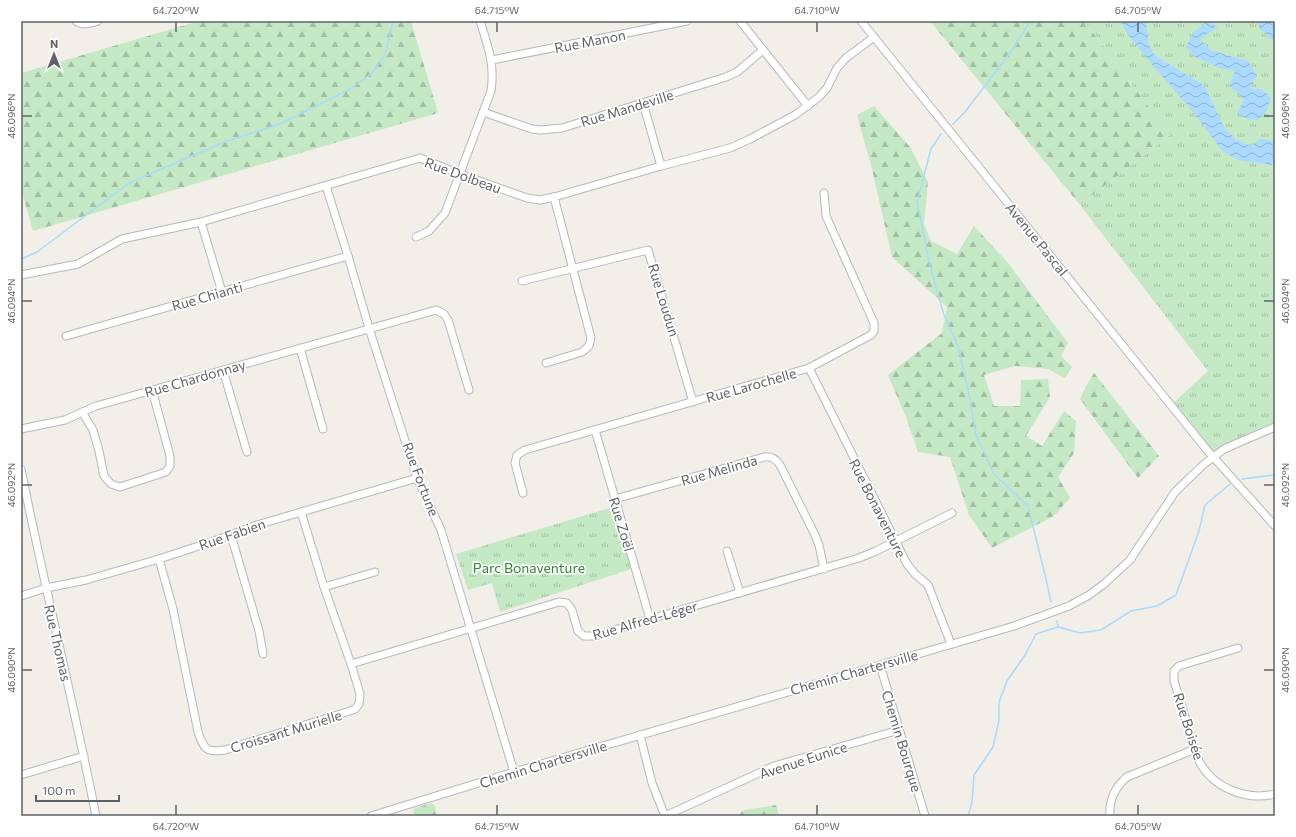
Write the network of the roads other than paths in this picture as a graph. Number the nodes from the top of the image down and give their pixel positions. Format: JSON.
{"nodes":[{"id":1,"x":76,"y":21,"type":"edge"},
{"id":2,"x":98,"y":21,"type":"edge"},
{"id":3,"x":480,"y":21,"type":"edge"},
{"id":4,"x":687,"y":21,"type":"edge"},
{"id":5,"x":740,"y":21,"type":"edge"},
{"id":6,"x":861,"y":21,"type":"edge"},
{"id":7,"x":874,"y":37,"type":"junction"},
{"id":8,"x":763,"y":50,"type":"junction"},
{"id":9,"x":492,"y":60,"type":"junction"},
{"id":10,"x":643,"y":103,"type":"junction"},
{"id":11,"x":808,"y":106,"type":"junction"},
{"id":12,"x":483,"y":112,"type":"junction"},
{"id":13,"x":661,"y":166,"type":"junction"},
{"id":14,"x":460,"y":174,"type":"junction"},
{"id":15,"x":326,"y":186,"type":"junction"},
{"id":16,"x":824,"y":193,"type":"dead end"},
{"id":17,"x":554,"y":197,"type":"junction"},
{"id":18,"x":201,"y":222,"type":"junction"},
{"id":19,"x":416,"y":237,"type":"dead end"},
{"id":20,"x":348,"y":256,"type":"junction"},
{"id":21,"x":573,"y":268,"type":"junction"},
{"id":22,"x":21,"y":275,"type":"edge"},
{"id":23,"x":522,"y":281,"type":"dead end"},
{"id":24,"x":222,"y":292,"type":"junction"},
{"id":25,"x":369,"y":328,"type":"junction"},
{"id":26,"x":66,"y":336,"type":"dead end"},
{"id":27,"x":300,"y":348,"type":"junction"},
{"id":28,"x":546,"y":363,"type":"dead end"},
{"id":29,"x":809,"y":368,"type":"junction"},
{"id":30,"x":223,"y":370,"type":"junction"},
{"id":31,"x":152,"y":390,"type":"junction"},
{"id":32,"x":469,"y":390,"type":"dead end"},
{"id":33,"x":693,"y":402,"type":"junction"},
{"id":34,"x":82,"y":412,"type":"junction"},
{"id":35,"x":1275,"y":427,"type":"edge"},
{"id":36,"x":21,"y":429,"type":"edge"},
{"id":37,"x":323,"y":429,"type":"dead end"},
{"id":38,"x":595,"y":430,"type":"junction"},
{"id":39,"x":247,"y":452,"type":"dead end"},
{"id":40,"x":1213,"y":456,"type":"junction"},
{"id":41,"x":21,"y":469,"type":"edge"},
{"id":42,"x":417,"y":478,"type":"junction"},
{"id":43,"x":524,"y":493,"type":"dead end"},
{"id":44,"x":615,"y":499,"type":"junction"},
{"id":45,"x":30,"y":512,"type":"junction"},
{"id":46,"x":301,"y":512,"type":"junction"},
{"id":47,"x":952,"y":513,"type":"dead end"},
{"id":48,"x":21,"y":514,"type":"edge"},
{"id":49,"x":1275,"y":526,"type":"edge"},
{"id":50,"x":231,"y":535,"type":"junction"},
{"id":51,"x":895,"y":541,"type":"junction"},
{"id":52,"x":727,"y":551,"type":"dead end"},
{"id":53,"x":159,"y":559,"type":"junction"},
{"id":54,"x":824,"y":569,"type":"junction"},
{"id":55,"x":375,"y":572,"type":"dead end"},
{"id":56,"x":324,"y":587,"type":"junction"},
{"id":57,"x":46,"y":588,"type":"junction"},
{"id":58,"x":740,"y":593,"type":"junction"},
{"id":59,"x":21,"y":596,"type":"edge"},
{"id":60,"x":650,"y":619,"type":"junction"},
{"id":61,"x":471,"y":628,"type":"junction"},
{"id":62,"x":951,"y":644,"type":"junction"},
{"id":63,"x":1238,"y":648,"type":"dead end"},
{"id":64,"x":263,"y":654,"type":"dead end"},
{"id":65,"x":351,"y":664,"type":"junction"},
{"id":66,"x":880,"y":665,"type":"junction"},
{"id":67,"x":899,"y":730,"type":"junction"},
{"id":68,"x":640,"y":735,"type":"junction"},
{"id":69,"x":1195,"y":749,"type":"junction"},
{"id":70,"x":84,"y":756,"type":"junction"},
{"id":71,"x":514,"y":772,"type":"junction"},
{"id":72,"x":21,"y":775,"type":"edge"},
{"id":73,"x":1275,"y":794,"type":"edge"},
{"id":74,"x":383,"y":814,"type":"edge"},
{"id":75,"x":96,"y":816,"type":"edge"},
{"id":76,"x":371,"y":816,"type":"edge"},
{"id":77,"x":665,"y":816,"type":"edge"},
{"id":78,"x":925,"y":816,"type":"edge"},
{"id":79,"x":1110,"y":816,"type":"edge"}],
"edges":[{"from":1,"to":2,"type":"street"},
{"from":3,"to":9,"type":"street"},
{"from":4,"to":9,"type":"street","name":"Rue Manon"},
{"from":5,"to":8,"type":"street"},
{"from":6,"to":7,"type":"street","name":"Avenue Pascal"},
{"from":7,"to":11,"type":"street","name":"Rue Dolbeau"},
{"from":7,"to":40,"type":"street","name":"Avenue Pascal"},
{"from":8,"to":10,"type":"street","name":"Rue Mandeville"},
{"from":8,"to":11,"type":"street"},
{"from":9,"to":12,"type":"street"},
{"from":10,"to":12,"type":"street","name":"Rue Mandeville"},
{"from":10,"to":13,"type":"street"},
{"from":11,"to":13,"type":"street","name":"Rue Dolbeau"},
{"from":12,"to":14,"type":"street"},
{"from":13,"to":17,"type":"street","name":"Rue Dolbeau"},
{"from":14,"to":15,"type":"street","name":"Rue Dolbeau"},
{"from":14,"to":17,"type":"street","name":"Rue Dolbeau"},
{"from":14,"to":19,"type":"street"},
{"from":15,"to":18,"type":"street","name":"Rue Dolbeau"},
{"from":15,"to":20,"type":"street","name":"Rue Fortune"},
{"from":16,"to":29,"type":"street","name":"Rue Larochelle"},
{"from":17,"to":21,"type":"street"},
{"from":18,"to":22,"type":"street","name":"Rue Dolbeau"},
{"from":18,"to":24,"type":"street"},
{"from":20,"to":24,"type":"street","name":"Rue Chianti"},
{"from":20,"to":25,"type":"street","name":"Rue Fortune"},
{"from":21,"to":23,"type":"street"},
{"from":21,"to":28,"type":"street"},
{"from":21,"to":33,"type":"street","name":"Rue Loudun"},
{"from":24,"to":26,"type":"street","name":"Rue Chianti"},
{"from":25,"to":27,"type":"street","name":"Rue Chardonnay"},
{"from":25,"to":32,"type":"street","name":"Rue Chardonnay"},
{"from":25,"to":42,"type":"street","name":"Rue Fortune"},
{"from":27,"to":30,"type":"street","name":"Rue Chardonnay"},
{"from":27,"to":37,"type":"street"},
{"from":29,"to":33,"type":"street","name":"Rue Larochelle"},
{"from":29,"to":51,"type":"street","name":"Rue Bonaventure"},
{"from":30,"to":31,"type":"street","name":"Rue Chardonnay"},
{"from":30,"to":39,"type":"street"},
{"from":31,"to":34,"type":"street","name":"Rue Chardonnay"},
{"from":31,"to":34,"type":"street"},
{"from":33,"to":38,"type":"street","name":"Rue Larochelle"},
{"from":34,"to":36,"type":"street","name":"Rue Chardonnay"},
{"from":35,"to":40,"type":"street","name":"Chemin Chartersville"},
{"from":38,"to":43,"type":"street","name":"Rue Larochelle"},
{"from":38,"to":44,"type":"street","name":"Rue Zoël"},
{"from":40,"to":49,"type":"street","name":"Avenue Pascal"},
{"from":40,"to":62,"type":"street","name":"Chemin Chartersville"},
{"from":41,"to":45,"type":"street","name":"Rue Thomas"},
{"from":42,"to":46,"type":"street","name":"Rue Fabien"},
{"from":42,"to":61,"type":"street","name":"Rue Fortune"},
{"from":44,"to":54,"type":"street","name":"Rue Melinda"},
{"from":44,"to":60,"type":"street","name":"Rue Zoël"},
{"from":45,"to":48,"type":"street"},
{"from":45,"to":57,"type":"street","name":"Rue Thomas"},
{"from":46,"to":50,"type":"street","name":"Rue Fabien"},
{"from":46,"to":56,"type":"street","name":"Croissant Murielle"},
{"from":47,"to":51,"type":"street","name":"Rue Alfred-Léger"},
{"from":50,"to":53,"type":"street","name":"Rue Fabien"},
{"from":50,"to":64,"type":"street"},
{"from":51,"to":54,"type":"street","name":"Rue Alfred-Léger"},
{"from":51,"to":62,"type":"street","name":"Rue Bonaventure"},
{"from":52,"to":58,"type":"street"},
{"from":53,"to":57,"type":"street","name":"Rue Fabien"},
{"from":53,"to":65,"type":"street","name":"Croissant Murielle"},
{"from":54,"to":58,"type":"street","name":"Rue Alfred-Léger"},
{"from":55,"to":56,"type":"street"},
{"from":56,"to":65,"type":"street","name":"Croissant Murielle"},
{"from":57,"to":59,"type":"street","name":"Rue Fabien"},
{"from":57,"to":70,"type":"street","name":"Rue Thomas"},
{"from":58,"to":60,"type":"street","name":"Rue Alfred-Léger"},
{"from":60,"to":61,"type":"street","name":"Rue Alfred-Léger"},
{"from":61,"to":65,"type":"street","name":"Rue Alfred-Léger"},
{"from":61,"to":71,"type":"street","name":"Rue Fortune"},
{"from":62,"to":66,"type":"street","name":"Chemin Chartersville"},
{"from":63,"to":69,"type":"street","name":"Rue Boisée"},
{"from":66,"to":67,"type":"street","name":"Chemin Bourque"},
{"from":66,"to":68,"type":"street","name":"Chemin Chartersville"},
{"from":67,"to":77,"type":"street","name":"Avenue Eunice"},
{"from":67,"to":78,"type":"street","name":"Chemin Bourque"},
{"from":68,"to":71,"type":"street","name":"Chemin Chartersville"},
{"from":68,"to":77,"type":"street"},
{"from":69,"to":73,"type":"street","name":"Rue Boisée"},
{"from":69,"to":79,"type":"street"},
{"from":70,"to":72,"type":"street"},
{"from":70,"to":75,"type":"street","name":"Rue Thomas"},
{"from":71,"to":74,"type":"street","name":"Chemin Chartersville"},
{"from":74,"to":76,"type":"street","name":"Chemin Chartersville"}]}
